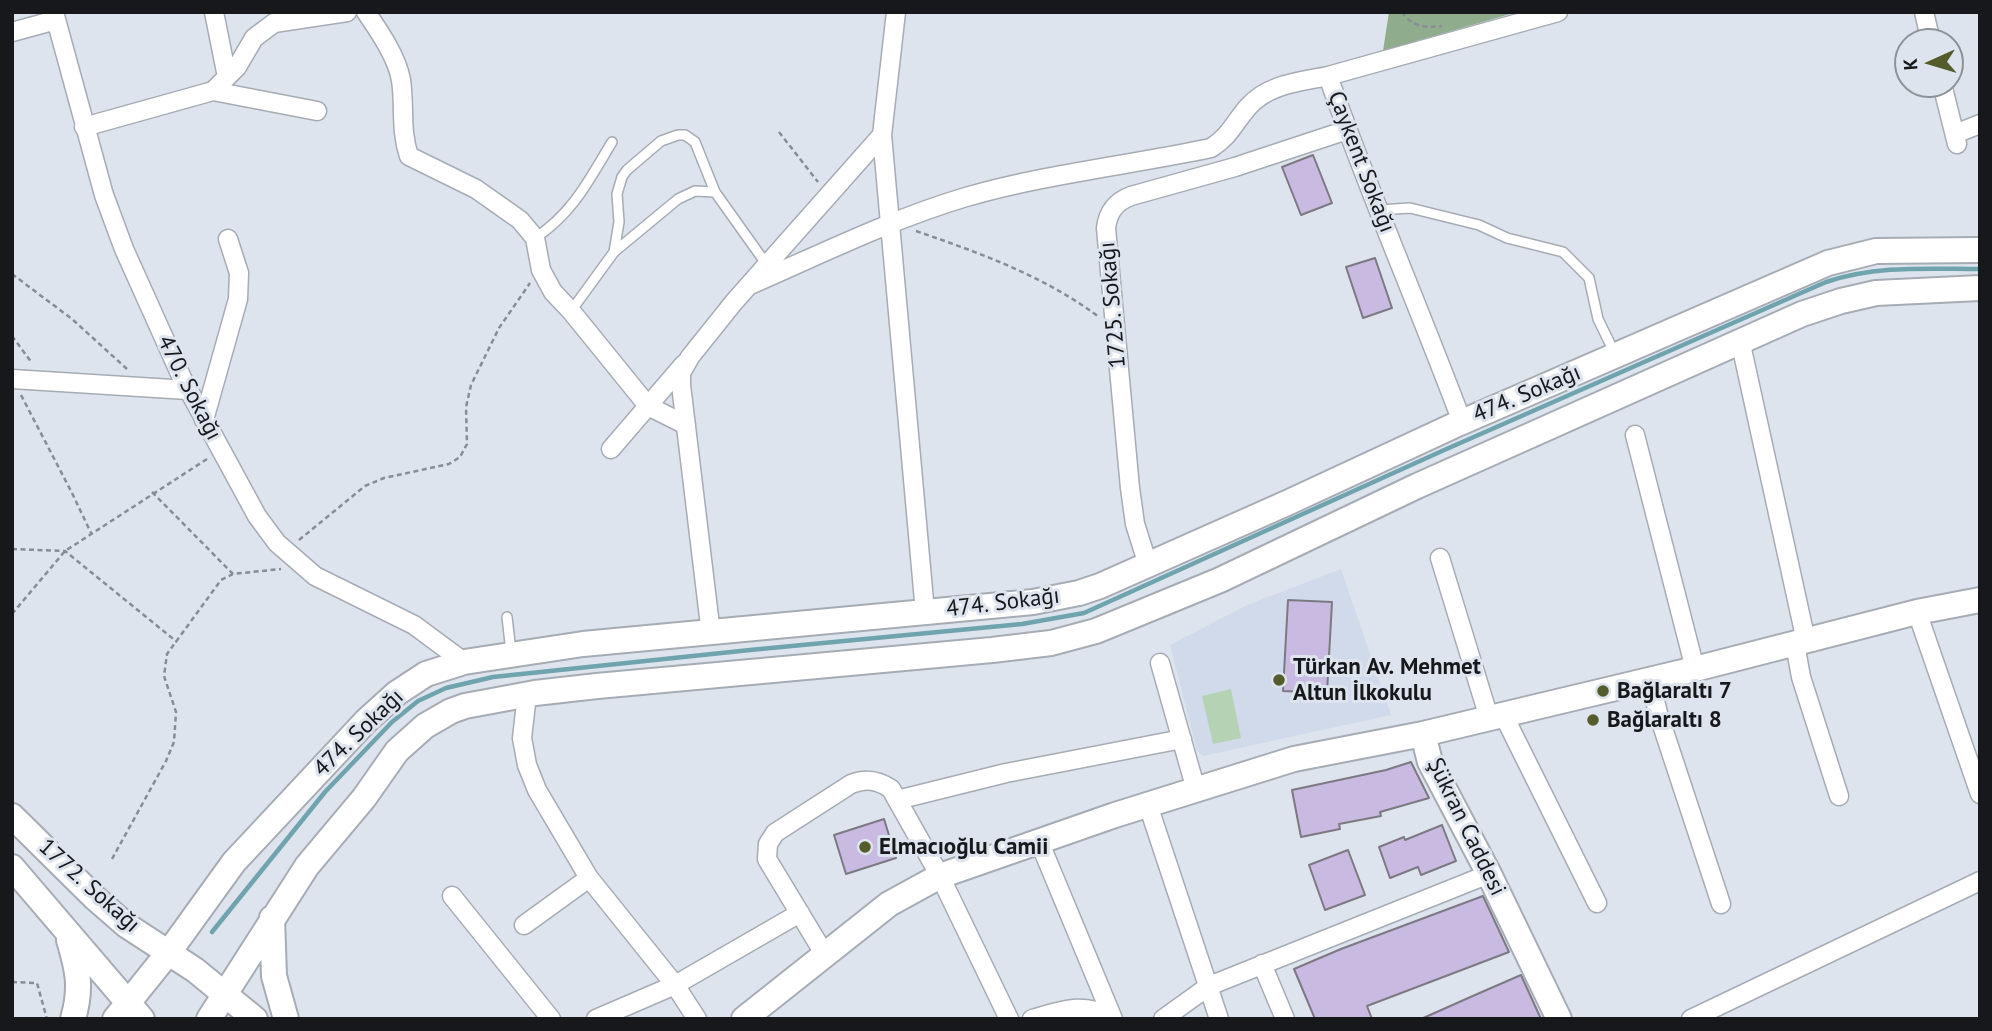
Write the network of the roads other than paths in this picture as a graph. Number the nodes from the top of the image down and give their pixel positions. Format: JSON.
{"nodes":[{"id":1,"x":214,"y":12,"type":"edge"},
{"id":2,"x":346,"y":12,"type":"edge"},
{"id":3,"x":366,"y":12,"type":"edge"},
{"id":4,"x":896,"y":12,"type":"edge"},
{"id":5,"x":1558,"y":12,"type":"edge"},
{"id":6,"x":324,"y":13,"type":"edge"},
{"id":7,"x":55,"y":16,"type":"edge"},
{"id":8,"x":12,"y":32,"type":"edge"},
{"id":9,"x":1328,"y":76,"type":"junction"},
{"id":10,"x":227,"y":77,"type":"junction"},
{"id":11,"x":213,"y":91,"type":"junction"},
{"id":12,"x":1946,"y":98,"type":"edge"},
{"id":13,"x":317,"y":111,"type":"dead end"},
{"id":14,"x":1980,"y":124,"type":"edge"},
{"id":15,"x":84,"y":127,"type":"junction"},
{"id":16,"x":1347,"y":130,"type":"junction"},
{"id":17,"x":883,"y":135,"type":"junction"},
{"id":18,"x":612,"y":142,"type":"dead end"},
{"id":19,"x":715,"y":192,"type":"junction"},
{"id":20,"x":1380,"y":211,"type":"junction"},
{"id":21,"x":892,"y":223,"type":"junction"},
{"id":22,"x":534,"y":238,"type":"junction"},
{"id":23,"x":228,"y":239,"type":"dead end"},
{"id":24,"x":1980,"y":250,"type":"edge"},
{"id":25,"x":614,"y":252,"type":"junction"},
{"id":26,"x":767,"y":265,"type":"junction"},
{"id":27,"x":750,"y":285,"type":"junction"},
{"id":28,"x":1980,"y":288,"type":"edge"},
{"id":29,"x":571,"y":311,"type":"junction"},
{"id":30,"x":1733,"y":323,"type":"junction"},
{"id":31,"x":1616,"y":356,"type":"junction"},
{"id":32,"x":685,"y":364,"type":"junction"},
{"id":33,"x":13,"y":379,"type":"edge"},
{"id":34,"x":188,"y":390,"type":"junction"},
{"id":35,"x":648,"y":406,"type":"junction"},
{"id":36,"x":204,"y":420,"type":"junction"},
{"id":37,"x":1462,"y":422,"type":"junction"},
{"id":38,"x":686,"y":425,"type":"junction"},
{"id":39,"x":1635,"y":435,"type":"dead end"},
{"id":40,"x":611,"y":449,"type":"dead end"},
{"id":41,"x":1440,"y":558,"type":"dead end"},
{"id":42,"x":1148,"y":565,"type":"junction"},
{"id":43,"x":1980,"y":600,"type":"edge"},
{"id":44,"x":925,"y":612,"type":"junction"},
{"id":45,"x":1917,"y":612,"type":"junction"},
{"id":46,"x":507,"y":617,"type":"dead end"},
{"id":47,"x":711,"y":634,"type":"junction"},
{"id":48,"x":1800,"y":642,"type":"junction"},
{"id":49,"x":512,"y":654,"type":"junction"},
{"id":50,"x":464,"y":662,"type":"junction"},
{"id":51,"x":1160,"y":663,"type":"dead end"},
{"id":52,"x":1695,"y":669,"type":"junction"},
{"id":53,"x":1650,"y":680,"type":"junction"},
{"id":54,"x":527,"y":695,"type":"junction"},
{"id":55,"x":1496,"y":716,"type":"junction"},
{"id":56,"x":1423,"y":733,"type":"junction"},
{"id":57,"x":1182,"y":739,"type":"junction"},
{"id":58,"x":1196,"y":790,"type":"junction"},
{"id":59,"x":1980,"y":794,"type":"edge"},
{"id":60,"x":1839,"y":796,"type":"dead end"},
{"id":61,"x":897,"y":800,"type":"junction"},
{"id":62,"x":1148,"y":805,"type":"junction"},
{"id":63,"x":12,"y":816,"type":"edge"},
{"id":64,"x":1039,"y":841,"type":"junction"},
{"id":65,"x":12,"y":867,"type":"edge"},
{"id":66,"x":1489,"y":874,"type":"junction"},
{"id":67,"x":940,"y":876,"type":"junction"},
{"id":68,"x":589,"y":878,"type":"junction"},
{"id":69,"x":1980,"y":881,"type":"edge"},
{"id":70,"x":452,"y":896,"type":"dead end"},
{"id":71,"x":1597,"y":903,"type":"dead end"},
{"id":72,"x":1721,"y":904,"type":"dead end"},
{"id":73,"x":800,"y":913,"type":"junction"},
{"id":74,"x":272,"y":918,"type":"junction"},
{"id":75,"x":524,"y":925,"type":"dead end"},
{"id":76,"x":66,"y":929,"type":"junction"},
{"id":77,"x":169,"y":952,"type":"junction"},
{"id":78,"x":825,"y":955,"type":"junction"},
{"id":79,"x":1262,"y":964,"type":"junction"},
{"id":80,"x":676,"y":985,"type":"junction"},
{"id":81,"x":1209,"y":986,"type":"junction"},
{"id":82,"x":225,"y":994,"type":"junction"},
{"id":83,"x":128,"y":1013,"type":"edge"},
{"id":84,"x":1113,"y":1018,"type":"edge"},
{"id":85,"x":74,"y":1019,"type":"edge"},
{"id":86,"x":209,"y":1019,"type":"edge"},
{"id":87,"x":255,"y":1019,"type":"edge"},
{"id":88,"x":286,"y":1019,"type":"edge"},
{"id":89,"x":551,"y":1019,"type":"edge"},
{"id":90,"x":596,"y":1019,"type":"edge"},
{"id":91,"x":697,"y":1019,"type":"edge"},
{"id":92,"x":744,"y":1019,"type":"edge"},
{"id":93,"x":1009,"y":1019,"type":"edge"},
{"id":94,"x":1032,"y":1019,"type":"edge"},
{"id":95,"x":1163,"y":1019,"type":"edge"},
{"id":96,"x":1219,"y":1019,"type":"edge"},
{"id":97,"x":1285,"y":1019,"type":"edge"},
{"id":98,"x":1559,"y":1019,"type":"edge"},
{"id":99,"x":1691,"y":1019,"type":"edge"}],
"edges":[{"from":1,"to":10,"type":"street"},
{"from":2,"to":6,"type":"street"},
{"from":3,"to":22,"type":"street"},
{"from":4,"to":17,"type":"street"},
{"from":5,"to":9,"type":"street","name":"Çaykent Sokağı"},
{"from":6,"to":10,"type":"street"},
{"from":7,"to":8,"type":"street"},
{"from":7,"to":15,"type":"street","name":"470. Sokağı"},
{"from":9,"to":16,"type":"street","name":"Çaykent Sokağı"},
{"from":9,"to":21,"type":"street"},
{"from":10,"to":11,"type":"street"},
{"from":11,"to":13,"type":"street"},
{"from":11,"to":15,"type":"street"},
{"from":12,"to":14,"type":"street"},
{"from":15,"to":34,"type":"street","name":"470. Sokağı"},
{"from":16,"to":20,"type":"street","name":"Çaykent Sokağı"},
{"from":16,"to":42,"type":"street","name":"1725. Sokağı"},
{"from":17,"to":21,"type":"street"},
{"from":17,"to":26,"type":"street"},
{"from":18,"to":22,"type":"lane"},
{"from":19,"to":25,"type":"lane"},
{"from":19,"to":25,"type":"lane"},
{"from":19,"to":26,"type":"lane"},
{"from":20,"to":31,"type":"lane"},
{"from":20,"to":37,"type":"street","name":"Çaykent Sokağı"},
{"from":21,"to":27,"type":"street"},
{"from":21,"to":44,"type":"street"},
{"from":22,"to":29,"type":"street"},
{"from":23,"to":36,"type":"street"},
{"from":24,"to":30,"type":"street","name":"474. Sokağı"},
{"from":25,"to":29,"type":"lane"},
{"from":26,"to":27,"type":"street"},
{"from":27,"to":32,"type":"street"},
{"from":28,"to":30,"type":"street","name":"474. Sokağı"},
{"from":29,"to":35,"type":"street"},
{"from":30,"to":31,"type":"street","name":"474. Sokağı"},
{"from":30,"to":48,"type":"street"},
{"from":30,"to":54,"type":"street","name":"474. Sokağı"},
{"from":31,"to":37,"type":"street","name":"474. Sokağı"},
{"from":32,"to":35,"type":"street"},
{"from":32,"to":38,"type":"street"},
{"from":33,"to":34,"type":"street"},
{"from":34,"to":36,"type":"street","name":"470. Sokağı"},
{"from":35,"to":38,"type":"street"},
{"from":35,"to":40,"type":"street"},
{"from":36,"to":50,"type":"street","name":"470. Sokağı"},
{"from":37,"to":42,"type":"street","name":"474. Sokağı"},
{"from":38,"to":47,"type":"street"},
{"from":39,"to":52,"type":"street"},
{"from":41,"to":55,"type":"street"},
{"from":42,"to":44,"type":"street","name":"474. Sokağı"},
{"from":43,"to":45,"type":"street","name":"Şükran Caddesi"},
{"from":44,"to":47,"type":"street","name":"474. Sokağı"},
{"from":45,"to":48,"type":"street","name":"Şükran Caddesi"},
{"from":45,"to":59,"type":"street"},
{"from":46,"to":49,"type":"lane"},
{"from":47,"to":49,"type":"street","name":"474. Sokağı"},
{"from":48,"to":52,"type":"street","name":"Şükran Caddesi"},
{"from":48,"to":60,"type":"street"},
{"from":49,"to":50,"type":"street","name":"474. Sokağı"},
{"from":50,"to":77,"type":"street","name":"474. Sokağı"},
{"from":51,"to":57,"type":"street"},
{"from":52,"to":53,"type":"street","name":"Şükran Caddesi"},
{"from":53,"to":55,"type":"street","name":"Şükran Caddesi"},
{"from":53,"to":72,"type":"street"},
{"from":54,"to":68,"type":"street"},
{"from":54,"to":74,"type":"street","name":"474. Sokağı"},
{"from":55,"to":56,"type":"street","name":"Şükran Caddesi"},
{"from":55,"to":71,"type":"street"},
{"from":56,"to":58,"type":"street"},
{"from":56,"to":66,"type":"street","name":"Şükran Caddesi"},
{"from":57,"to":58,"type":"street"},
{"from":57,"to":61,"type":"street"},
{"from":58,"to":62,"type":"street"},
{"from":61,"to":67,"type":"street"},
{"from":61,"to":73,"type":"street"},
{"from":62,"to":64,"type":"street"},
{"from":62,"to":81,"type":"street"},
{"from":63,"to":77,"type":"street","name":"1772. Sokağı"},
{"from":64,"to":67,"type":"street"},
{"from":64,"to":84,"type":"street"},
{"from":65,"to":76,"type":"street","name":"1772. Sokağı"},
{"from":66,"to":79,"type":"street"},
{"from":66,"to":98,"type":"street","name":"Şükran Caddesi"},
{"from":67,"to":78,"type":"street"},
{"from":67,"to":93,"type":"street"},
{"from":68,"to":75,"type":"street"},
{"from":68,"to":80,"type":"street"},
{"from":69,"to":99,"type":"street"},
{"from":70,"to":89,"type":"street"},
{"from":73,"to":78,"type":"street"},
{"from":73,"to":80,"type":"street"},
{"from":74,"to":82,"type":"street","name":"474. Sokağı"},
{"from":74,"to":88,"type":"street"},
{"from":76,"to":83,"type":"street","name":"1772. Sokağı"},
{"from":76,"to":85,"type":"street"},
{"from":77,"to":82,"type":"street","name":"1772. Sokağı"},
{"from":77,"to":83,"type":"street","name":"474. Sokağı"},
{"from":78,"to":92,"type":"street"},
{"from":79,"to":81,"type":"street"},
{"from":79,"to":97,"type":"street"},
{"from":80,"to":90,"type":"street"},
{"from":80,"to":91,"type":"street"},
{"from":81,"to":95,"type":"street"},
{"from":81,"to":96,"type":"street"},
{"from":82,"to":86,"type":"street","name":"474. Sokağı"},
{"from":82,"to":87,"type":"street","name":"1772. Sokağı"},
{"from":84,"to":94,"type":"street"}]}
